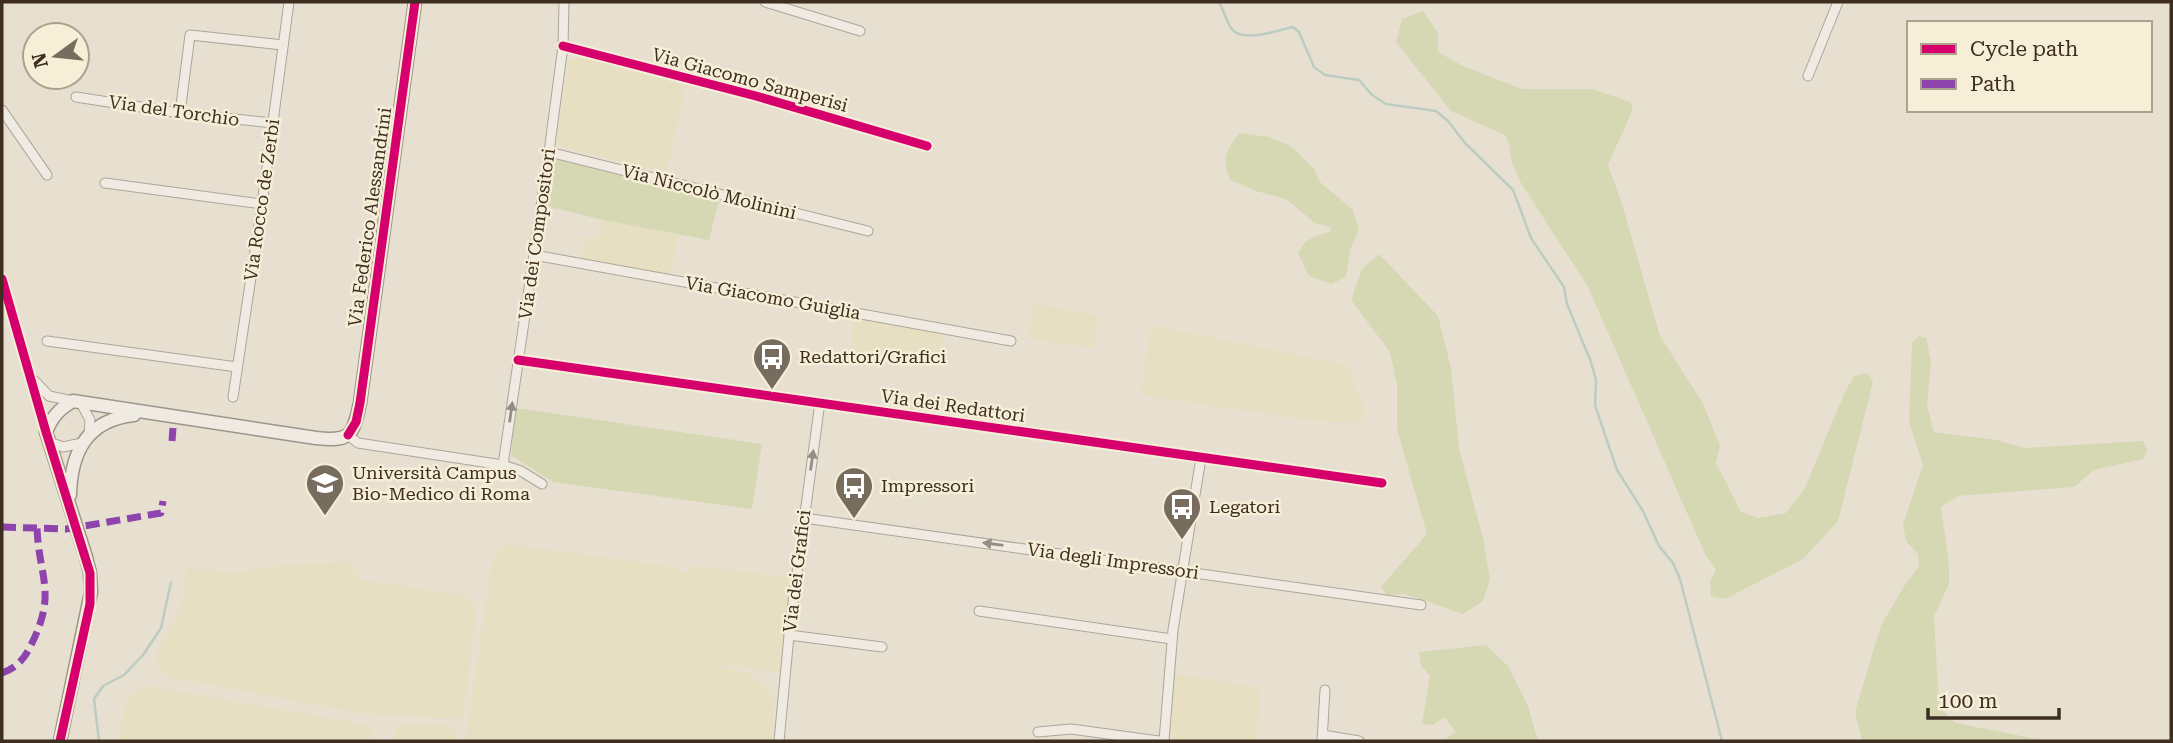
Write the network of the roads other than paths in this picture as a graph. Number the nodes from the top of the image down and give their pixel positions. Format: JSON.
{"nodes":[{"id":1,"x":289,"y":2,"type":"edge"},
{"id":2,"x":415,"y":2,"type":"edge"},
{"id":3,"x":564,"y":2,"type":"edge"},
{"id":4,"x":765,"y":2,"type":"edge"},
{"id":5,"x":1838,"y":2,"type":"edge"},
{"id":6,"x":860,"y":31,"type":"dead end"},
{"id":7,"x":283,"y":45,"type":"junction"},
{"id":8,"x":563,"y":46,"type":"junction"},
{"id":9,"x":1808,"y":76,"type":"dead end"},
{"id":10,"x":76,"y":97,"type":"dead end"},
{"id":11,"x":2,"y":110,"type":"edge"},
{"id":12,"x":180,"y":113,"type":"junction"},
{"id":13,"x":272,"y":123,"type":"junction"},
{"id":14,"x":927,"y":146,"type":"dead end"},
{"id":15,"x":549,"y":152,"type":"junction"},
{"id":16,"x":47,"y":175,"type":"dead end"},
{"id":17,"x":105,"y":183,"type":"dead end"},
{"id":18,"x":262,"y":204,"type":"junction"},
{"id":19,"x":868,"y":231,"type":"dead end"},
{"id":20,"x":534,"y":256,"type":"junction"},
{"id":21,"x":2,"y":279,"type":"edge"},
{"id":22,"x":47,"y":341,"type":"dead end"},
{"id":23,"x":1011,"y":341,"type":"dead end"},
{"id":24,"x":518,"y":360,"type":"junction"},
{"id":25,"x":237,"y":367,"type":"junction"},
{"id":26,"x":29,"y":372,"type":"junction"},
{"id":27,"x":233,"y":397,"type":"dead end"},
{"id":28,"x":77,"y":402,"type":"junction"},
{"id":29,"x":820,"y":402,"type":"junction"},
{"id":30,"x":150,"y":414,"type":"junction"},
{"id":31,"x":348,"y":435,"type":"junction"},
{"id":32,"x":47,"y":437,"type":"junction"},
{"id":33,"x":85,"y":439,"type":"junction"},
{"id":34,"x":1200,"y":458,"type":"junction"},
{"id":35,"x":503,"y":465,"type":"junction"},
{"id":36,"x":1382,"y":483,"type":"dead end"},
{"id":37,"x":542,"y":484,"type":"dead end"},
{"id":38,"x":70,"y":506,"type":"junction"},
{"id":39,"x":804,"y":518,"type":"junction"},
{"id":40,"x":1182,"y":570,"type":"junction"},
{"id":41,"x":1422,"y":604,"type":"dead end"},
{"id":42,"x":979,"y":611,"type":"dead end"},
{"id":43,"x":789,"y":635,"type":"junction"},
{"id":44,"x":1172,"y":639,"type":"junction"},
{"id":45,"x":882,"y":647,"type":"dead end"},
{"id":46,"x":1325,"y":690,"type":"dead end"},
{"id":47,"x":1038,"y":732,"type":"dead end"},
{"id":48,"x":1322,"y":738,"type":"edge"},
{"id":49,"x":60,"y":741,"type":"edge"},
{"id":50,"x":779,"y":741,"type":"edge"},
{"id":51,"x":1162,"y":741,"type":"edge"},
{"id":52,"x":1359,"y":741,"type":"edge"}],
"edges":[{"from":1,"to":7,"type":"street","name":"Via Rocco de Zerbi"},
{"from":2,"to":31,"type":"street","name":"Via Federico Alessandrini"},
{"from":3,"to":8,"type":"street","name":"Via dei Compositori"},
{"from":4,"to":6,"type":"street"},
{"from":5,"to":9,"type":"street"},
{"from":7,"to":12,"type":"street"},
{"from":7,"to":13,"type":"street","name":"Via Rocco de Zerbi"},
{"from":8,"to":14,"type":"street","name":"Via Giacomo Samperisi"},
{"from":8,"to":15,"type":"street","name":"Via dei Compositori"},
{"from":10,"to":12,"type":"street","name":"Via del Torchio"},
{"from":11,"to":16,"type":"street"},
{"from":12,"to":13,"type":"street","name":"Via del Torchio"},
{"from":13,"to":18,"type":"street","name":"Via Rocco de Zerbi"},
{"from":15,"to":19,"type":"street","name":"Via Niccolò Molinini"},
{"from":15,"to":20,"type":"street","name":"Via dei Compositori"},
{"from":17,"to":18,"type":"street"},
{"from":18,"to":25,"type":"street","name":"Via Rocco de Zerbi"},
{"from":20,"to":23,"type":"street","name":"Via Giacomo Guiglia"},
{"from":20,"to":24,"type":"street","name":"Via dei Compositori"},
{"from":21,"to":26,"type":"street"},
{"from":22,"to":25,"type":"street"},
{"from":24,"to":29,"type":"street","name":"Via dei Redattori"},
{"from":35,"to":24,"type":"street","name":"Via dei Compositori","one_way":true},
{"from":25,"to":27,"type":"street","name":"Via Rocco de Zerbi"},
{"from":26,"to":28,"type":"street"},
{"from":26,"to":32,"type":"street"},
{"from":28,"to":30,"type":"street"},
{"from":28,"to":32,"type":"street"},
{"from":28,"to":33,"type":"street"},
{"from":29,"to":34,"type":"street","name":"Via dei Redattori"},
{"from":39,"to":29,"type":"street","name":"Via dei Grafici","one_way":true},
{"from":30,"to":31,"type":"street"},
{"from":30,"to":33,"type":"street"},
{"from":31,"to":35,"type":"street"},
{"from":32,"to":33,"type":"street"},
{"from":32,"to":38,"type":"street"},
{"from":33,"to":38,"type":"street"},
{"from":34,"to":36,"type":"street","name":"Via dei Redattori"},
{"from":34,"to":40,"type":"street"},
{"from":35,"to":37,"type":"street"},
{"from":38,"to":49,"type":"street"},
{"from":40,"to":39,"type":"street","name":"Via degli Impressori","one_way":true},
{"from":39,"to":43,"type":"street","name":"Via dei Grafici"},
{"from":40,"to":41,"type":"street","name":"Via degli Impressori"},
{"from":40,"to":44,"type":"street"},
{"from":42,"to":44,"type":"street"},
{"from":43,"to":45,"type":"street"},
{"from":43,"to":50,"type":"street","name":"Via dei Grafici"},
{"from":44,"to":51,"type":"street"},
{"from":46,"to":48,"type":"street"},
{"from":47,"to":51,"type":"street"},
{"from":48,"to":52,"type":"street"}]}
